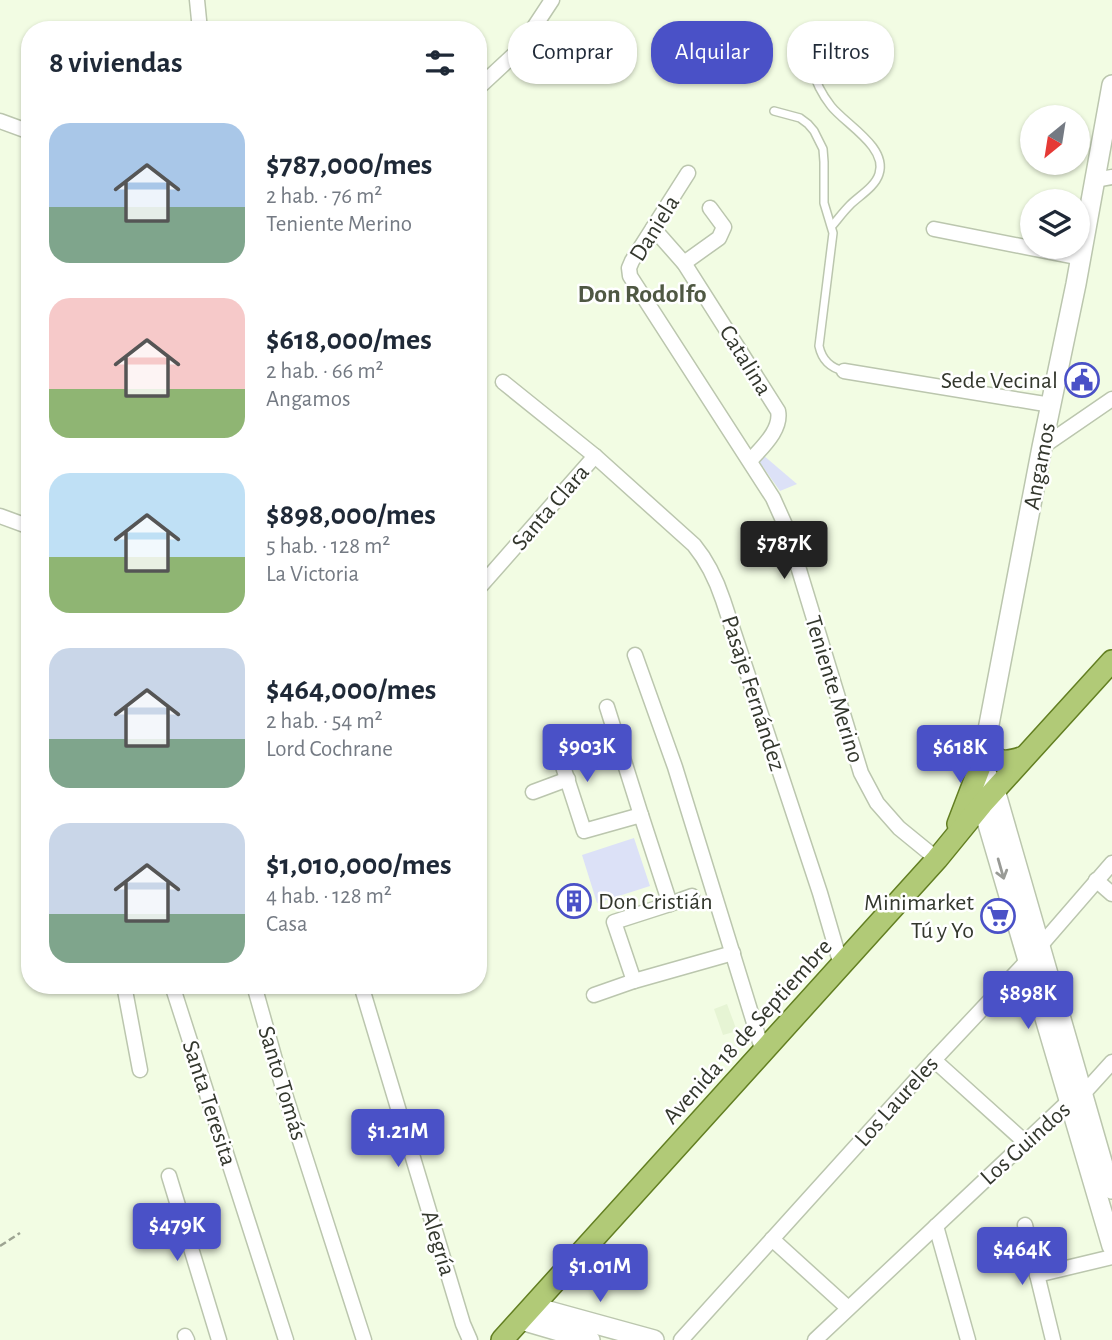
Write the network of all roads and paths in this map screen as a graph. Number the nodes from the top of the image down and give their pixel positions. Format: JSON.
{"nodes":[{"id":1,"x":197,"y":0,"type":"edge"},
{"id":2,"x":552,"y":0,"type":"edge"},
{"id":3,"x":199,"y":21,"type":"edge"},
{"id":4,"x":487,"y":80,"type":"edge"},
{"id":5,"x":817,"y":84,"type":"edge"},
{"id":6,"x":1111,"y":95,"type":"edge"},
{"id":7,"x":774,"y":111,"type":"dead end"},
{"id":8,"x":0,"y":121,"type":"edge"},
{"id":9,"x":21,"y":129,"type":"edge"},
{"id":10,"x":688,"y":173,"type":"dead end"},
{"id":11,"x":1104,"y":178,"type":"edge"},
{"id":12,"x":710,"y":208,"type":"dead end"},
{"id":13,"x":832,"y":226,"type":"junction"},
{"id":14,"x":1090,"y":227,"type":"edge"},
{"id":15,"x":653,"y":228,"type":"junction"},
{"id":16,"x":934,"y":229,"type":"dead end"},
{"id":17,"x":1020,"y":246,"type":"edge"},
{"id":18,"x":1081,"y":259,"type":"edge"},
{"id":19,"x":684,"y":263,"type":"junction"},
{"id":20,"x":634,"y":284,"type":"joint"},
{"id":21,"x":844,"y":372,"type":"joint"},
{"id":22,"x":503,"y":382,"type":"dead end"},
{"id":23,"x":1112,"y":399,"type":"edge"},
{"id":24,"x":1051,"y":405,"type":"junction"},
{"id":25,"x":1042,"y":447,"type":"junction"},
{"id":26,"x":595,"y":456,"type":"junction"},
{"id":27,"x":750,"y":461,"type":"junction"},
{"id":28,"x":0,"y":516,"type":"edge"},
{"id":29,"x":21,"y":524,"type":"edge"},
{"id":30,"x":487,"y":579,"type":"edge"},
{"id":31,"x":635,"y":655,"type":"dead end"},
{"id":32,"x":1112,"y":661,"type":"edge"},
{"id":33,"x":607,"y":707,"type":"dead end"},
{"id":34,"x":986,"y":743,"type":"junction"},
{"id":35,"x":557,"y":748,"type":"dead end"},
{"id":36,"x":1024,"y":757,"type":"junction"},
{"id":37,"x":981,"y":764,"type":"junction"},
{"id":38,"x":568,"y":779,"type":"junction"},
{"id":39,"x":533,"y":792,"type":"dead end"},
{"id":40,"x":988,"y":797,"type":"junction"},
{"id":41,"x":641,"y":815,"type":"junction"},
{"id":42,"x":952,"y":840,"type":"junction"},
{"id":43,"x":937,"y":859,"type":"junction"},
{"id":44,"x":1112,"y":863,"type":"edge"},
{"id":45,"x":1096,"y":880,"type":"junction"},
{"id":46,"x":1112,"y":894,"type":"edge"},
{"id":47,"x":692,"y":897,"type":"dead end"},
{"id":48,"x":670,"y":904,"type":"junction"},
{"id":49,"x":1034,"y":952,"type":"junction"},
{"id":50,"x":733,"y":953,"type":"junction"},
{"id":51,"x":841,"y":965,"type":"junction"},
{"id":52,"x":634,"y":981,"type":"junction"},
{"id":53,"x":126,"y":994,"type":"edge"},
{"id":54,"x":175,"y":994,"type":"edge"},
{"id":55,"x":256,"y":994,"type":"edge"},
{"id":56,"x":364,"y":994,"type":"edge"},
{"id":57,"x":594,"y":995,"type":"dead end"},
{"id":58,"x":763,"y":1052,"type":"junction"},
{"id":59,"x":933,"y":1060,"type":"junction"},
{"id":60,"x":1112,"y":1062,"type":"edge"},
{"id":61,"x":141,"y":1070,"type":"dead end"},
{"id":62,"x":1076,"y":1097,"type":"junction"},
{"id":63,"x":1024,"y":1142,"type":"junction"},
{"id":64,"x":169,"y":1176,"type":"dead end"},
{"id":65,"x":1112,"y":1189,"type":"edge"},
{"id":66,"x":1026,"y":1225,"type":"dead end"},
{"id":67,"x":936,"y":1226,"type":"junction"},
{"id":68,"x":20,"y":1234,"type":"dead end"},
{"id":69,"x":772,"y":1238,"type":"junction"},
{"id":70,"x":0,"y":1246,"type":"edge"},
{"id":71,"x":1112,"y":1246,"type":"edge"},
{"id":72,"x":1112,"y":1257,"type":"edge"},
{"id":73,"x":1037,"y":1275,"type":"junction"},
{"id":74,"x":849,"y":1308,"type":"junction"},
{"id":75,"x":527,"y":1313,"type":"junction"},
{"id":76,"x":219,"y":1340,"type":"edge"},
{"id":77,"x":286,"y":1340,"type":"edge"},
{"id":78,"x":364,"y":1340,"type":"edge"},
{"id":79,"x":470,"y":1340,"type":"edge"},
{"id":80,"x":502,"y":1340,"type":"edge"},
{"id":81,"x":590,"y":1340,"type":"edge"},
{"id":82,"x":654,"y":1340,"type":"edge"},
{"id":83,"x":681,"y":1340,"type":"edge"},
{"id":84,"x":815,"y":1340,"type":"edge"},
{"id":85,"x":968,"y":1340,"type":"edge"},
{"id":86,"x":1053,"y":1340,"type":"edge"}],
"edges":[{"from":1,"to":3,"type":"street"},
{"from":2,"to":4,"type":"street"},
{"from":5,"to":13,"type":"lane"},
{"from":6,"to":11,"type":"street","name":"Angamos"},
{"from":7,"to":13,"type":"lane"},
{"from":8,"to":9,"type":"street"},
{"from":10,"to":15,"type":"street","name":"Daniela"},
{"from":11,"to":14,"type":"street","name":"Angamos"},
{"from":12,"to":19,"type":"street"},
{"from":13,"to":21,"type":"lane"},
{"from":15,"to":19,"type":"street","name":"Catalina"},
{"from":15,"to":20,"type":"street","name":"Daniela"},
{"from":16,"to":17,"type":"street"},
{"from":18,"to":24,"type":"street","name":"Angamos"},
{"from":19,"to":27,"type":"street","name":"Catalina"},
{"from":20,"to":27,"type":"street","name":"Teniente Merino"},
{"from":21,"to":24,"type":"street"},
{"from":22,"to":26,"type":"street","name":"Pasaje Fernández"},
{"from":23,"to":25,"type":"street"},
{"from":24,"to":25,"type":"street","name":"Angamos"},
{"from":25,"to":34,"type":"street","name":"Angamos"},
{"from":26,"to":30,"type":"street","name":"Santa Clara"},
{"from":26,"to":51,"type":"street","name":"Pasaje Fernández"},
{"from":27,"to":43,"type":"street","name":"Teniente Merino"},
{"from":28,"to":29,"type":"street"},
{"from":31,"to":50,"type":"street"},
{"from":32,"to":36,"type":"main road","name":"Avenida 18 de Septiembre"},
{"from":33,"to":41,"type":"street"},
{"from":34,"to":36,"type":"main road"},
{"from":34,"to":37,"type":"street","name":"Angamos"},
{"from":35,"to":38,"type":"street"},
{"from":36,"to":40,"type":"main road","name":"Avenida 18 de Septiembre"},
{"from":37,"to":40,"type":"street"},
{"from":37,"to":42,"type":"main road"},
{"from":38,"to":39,"type":"street"},
{"from":38,"to":41,"type":"street"},
{"from":40,"to":42,"type":"main road","name":"Avenida 18 de Septiembre"},
{"from":40,"to":49,"type":"street"},
{"from":41,"to":48,"type":"street"},
{"from":42,"to":43,"type":"main road","name":"Avenida 18 de Septiembre"},
{"from":43,"to":51,"type":"main road","name":"Avenida 18 de Septiembre"},
{"from":44,"to":45,"type":"street","name":"Los Laureles"},
{"from":45,"to":46,"type":"street"},
{"from":45,"to":49,"type":"street","name":"Los Laureles"},
{"from":47,"to":48,"type":"street"},
{"from":48,"to":52,"type":"street"},
{"from":49,"to":59,"type":"street","name":"Los Laureles"},
{"from":49,"to":62,"type":"street"},
{"from":50,"to":52,"type":"street"},
{"from":50,"to":58,"type":"street"},
{"from":51,"to":58,"type":"main road","name":"Avenida 18 de Septiembre"},
{"from":52,"to":57,"type":"street"},
{"from":53,"to":61,"type":"street"},
{"from":54,"to":77,"type":"street","name":"Santa Teresita"},
{"from":55,"to":78,"type":"street","name":"Santo Tomás"},
{"from":56,"to":79,"type":"street","name":"Alegría"},
{"from":58,"to":75,"type":"main road","name":"Avenida 18 de Septiembre"},
{"from":59,"to":63,"type":"street"},
{"from":59,"to":69,"type":"street","name":"Los Laureles"},
{"from":60,"to":62,"type":"street","name":"Los Guindos"},
{"from":62,"to":63,"type":"street","name":"Los Guindos"},
{"from":62,"to":65,"type":"street"},
{"from":62,"to":71,"type":"street"},
{"from":63,"to":67,"type":"street","name":"Los Guindos"},
{"from":64,"to":76,"type":"street"},
{"from":66,"to":73,"type":"street"},
{"from":67,"to":74,"type":"street","name":"Los Guindos"},
{"from":67,"to":85,"type":"street"},
{"from":68,"to":70,"type":"path"},
{"from":69,"to":74,"type":"street"},
{"from":69,"to":83,"type":"street","name":"Los Laureles"},
{"from":72,"to":73,"type":"street"},
{"from":73,"to":86,"type":"street"},
{"from":74,"to":84,"type":"street","name":"Los Guindos"},
{"from":75,"to":80,"type":"main road","name":"Avenida 18 de Septiembre"},
{"from":75,"to":81,"type":"street"},
{"from":75,"to":82,"type":"street"}]}
